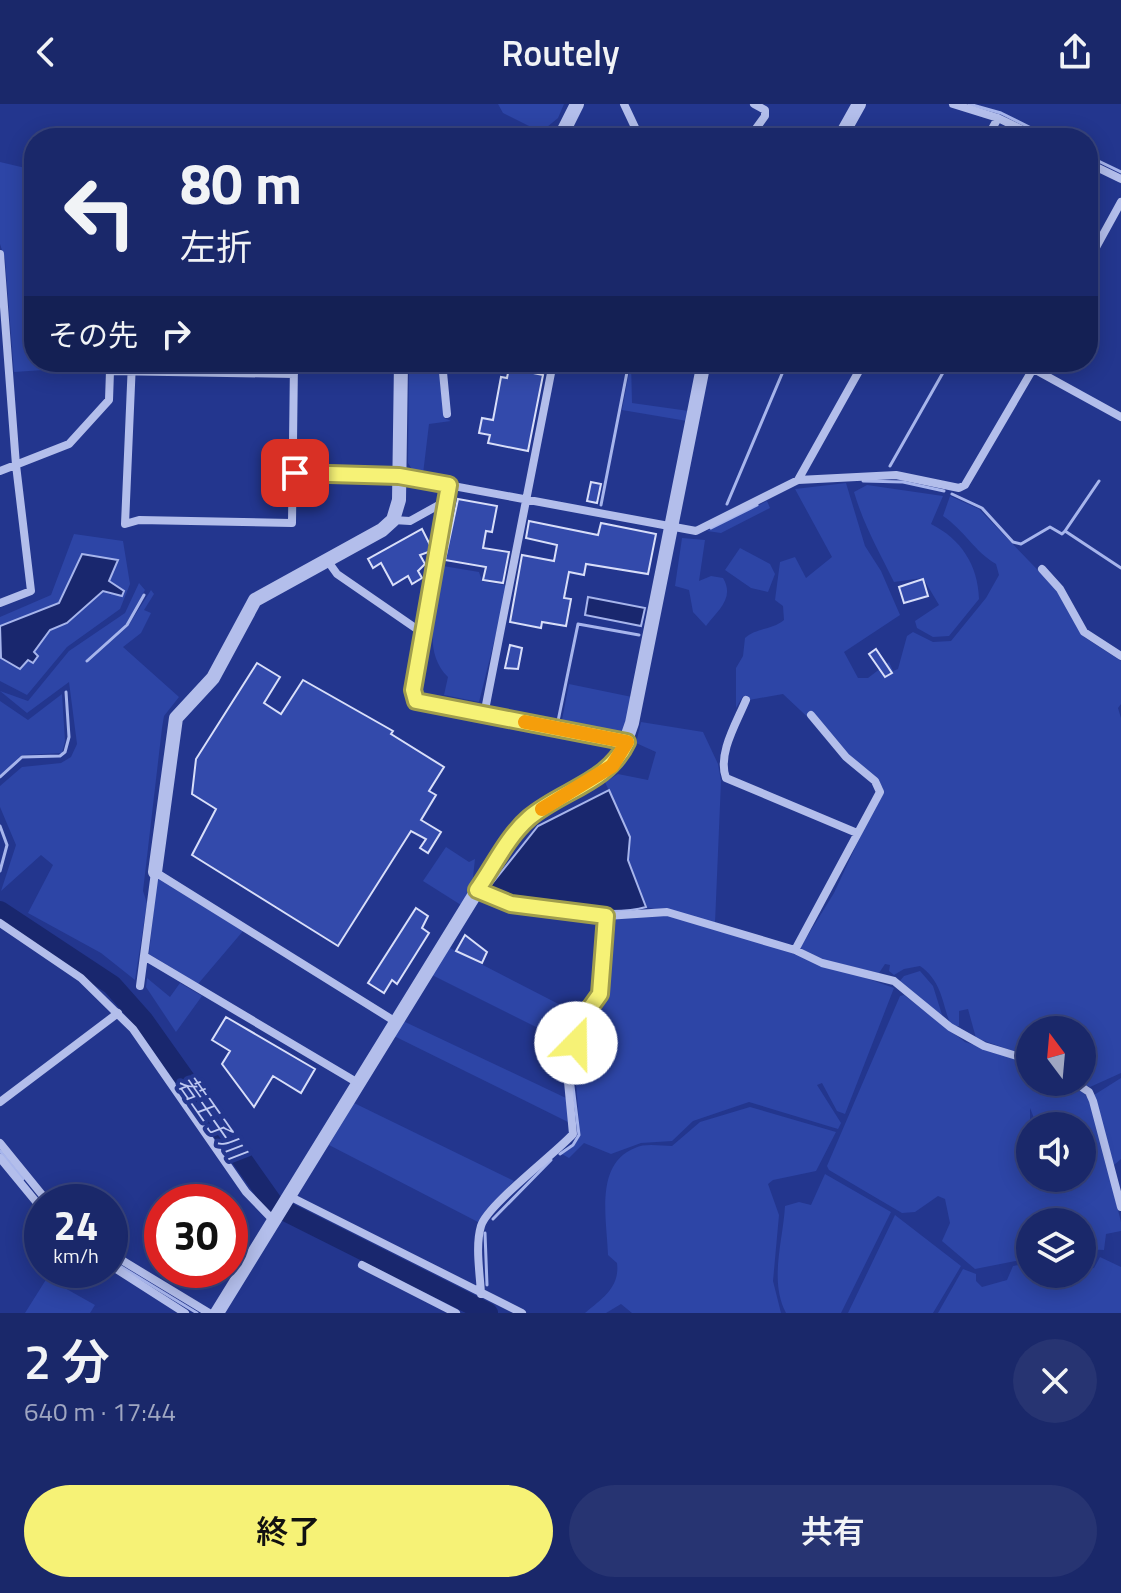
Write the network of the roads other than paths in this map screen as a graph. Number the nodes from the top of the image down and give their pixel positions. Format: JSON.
{"nodes":[{"id":1,"x":577,"y":104,"type":"edge"},
{"id":2,"x":624,"y":104,"type":"edge"},
{"id":3,"x":754,"y":104,"type":"edge"},
{"id":4,"x":859,"y":104,"type":"edge"},
{"id":5,"x":953,"y":104,"type":"edge"},
{"id":6,"x":998,"y":118,"type":"junction"},
{"id":7,"x":565,"y":128,"type":"edge"},
{"id":8,"x":635,"y":128,"type":"edge"},
{"id":9,"x":756,"y":128,"type":"edge"},
{"id":10,"x":846,"y":128,"type":"edge"},
{"id":11,"x":992,"y":128,"type":"edge"},
{"id":12,"x":1018,"y":128,"type":"edge"},
{"id":13,"x":1098,"y":168,"type":"edge"},
{"id":14,"x":1121,"y":179,"type":"edge"},
{"id":15,"x":1121,"y":202,"type":"edge"},
{"id":16,"x":1098,"y":244,"type":"edge"},
{"id":17,"x":0,"y":254,"type":"edge"},
{"id":18,"x":110,"y":372,"type":"edge"},
{"id":19,"x":132,"y":372,"type":"edge"},
{"id":20,"x":254,"y":372,"type":"edge"},
{"id":21,"x":401,"y":372,"type":"edge"},
{"id":22,"x":443,"y":372,"type":"edge"},
{"id":23,"x":551,"y":372,"type":"edge"},
{"id":24,"x":702,"y":372,"type":"edge"},
{"id":25,"x":858,"y":372,"type":"edge"},
{"id":26,"x":1031,"y":372,"type":"edge"},
{"id":27,"x":1045,"y":372,"type":"edge"},
{"id":28,"x":294,"y":374,"type":"joint"},
{"id":29,"x":447,"y":414,"type":"dead end"},
{"id":30,"x":1121,"y":417,"type":"edge"},
{"id":31,"x":16,"y":465,"type":"junction"},
{"id":32,"x":0,"y":471,"type":"edge"},
{"id":33,"x":295,"y":473,"type":"junction"},
{"id":34,"x":399,"y":476,"type":"junction"},
{"id":35,"x":798,"y":480,"type":"junction"},
{"id":36,"x":449,"y":485,"type":"junction"},
{"id":37,"x":528,"y":498,"type":"junction"},
{"id":38,"x":446,"y":501,"type":"junction"},
{"id":39,"x":393,"y":520,"type":"junction"},
{"id":40,"x":671,"y":528,"type":"junction"},
{"id":41,"x":327,"y":560,"type":"junction"},
{"id":42,"x":1042,"y":569,"type":"dead end"},
{"id":43,"x":0,"y":603,"type":"edge"},
{"id":44,"x":424,"y":634,"type":"junction"},
{"id":45,"x":1121,"y":656,"type":"edge"},
{"id":46,"x":746,"y":700,"type":"dead end"},
{"id":47,"x":484,"y":715,"type":"junction"},
{"id":48,"x":811,"y":715,"type":"dead end"},
{"id":49,"x":627,"y":742,"type":"junction"},
{"id":50,"x":857,"y":833,"type":"junction"},
{"id":51,"x":155,"y":872,"type":"junction"},
{"id":52,"x":477,"y":890,"type":"junction"},
{"id":53,"x":606,"y":916,"type":"junction"},
{"id":54,"x":0,"y":923,"type":"edge"},
{"id":55,"x":795,"y":950,"type":"junction"},
{"id":56,"x":144,"y":956,"type":"junction"},
{"id":57,"x":140,"y":986,"type":"dead end"},
{"id":58,"x":118,"y":1013,"type":"junction"},
{"id":59,"x":396,"y":1022,"type":"junction"},
{"id":60,"x":1016,"y":1056,"type":"edge"},
{"id":61,"x":358,"y":1083,"type":"junction"},
{"id":62,"x":1091,"y":1096,"type":"edge"},
{"id":63,"x":0,"y":1102,"type":"edge"},
{"id":64,"x":0,"y":1143,"type":"edge"},
{"id":65,"x":0,"y":1158,"type":"edge"},
{"id":66,"x":33,"y":1184,"type":"edge"},
{"id":67,"x":24,"y":1187,"type":"edge"},
{"id":68,"x":288,"y":1197,"type":"junction"},
{"id":69,"x":1121,"y":1207,"type":"edge"},
{"id":70,"x":275,"y":1219,"type":"junction"},
{"id":71,"x":128,"y":1264,"type":"edge"},
{"id":72,"x":362,"y":1265,"type":"dead end"},
{"id":73,"x":128,"y":1277,"type":"edge"},
{"id":74,"x":481,"y":1294,"type":"junction"},
{"id":75,"x":185,"y":1313,"type":"edge"},
{"id":76,"x":209,"y":1313,"type":"edge"},
{"id":77,"x":217,"y":1313,"type":"edge"},
{"id":78,"x":456,"y":1313,"type":"edge"},
{"id":79,"x":522,"y":1313,"type":"edge"}],
"edges":[{"from":1,"to":7,"type":"street"},
{"from":2,"to":8,"type":"street"},
{"from":3,"to":9,"type":"street"},
{"from":4,"to":10,"type":"street"},
{"from":5,"to":6,"type":"street"},
{"from":6,"to":11,"type":"street"},
{"from":6,"to":12,"type":"street"},
{"from":13,"to":14,"type":"street"},
{"from":15,"to":16,"type":"street"},
{"from":17,"to":31,"type":"street"},
{"from":18,"to":31,"type":"street"},
{"from":19,"to":33,"type":"street"},
{"from":20,"to":28,"type":"street"},
{"from":21,"to":34,"type":"street"},
{"from":22,"to":29,"type":"street"},
{"from":23,"to":37,"type":"street"},
{"from":24,"to":40,"type":"street"},
{"from":25,"to":35,"type":"street"},
{"from":26,"to":35,"type":"street"},
{"from":27,"to":30,"type":"street"},
{"from":28,"to":33,"type":"street"},
{"from":31,"to":32,"type":"street"},
{"from":31,"to":43,"type":"street"},
{"from":33,"to":34,"type":"street"},
{"from":34,"to":36,"type":"street"},
{"from":34,"to":39,"type":"street"},
{"from":35,"to":40,"type":"street"},
{"from":36,"to":37,"type":"street"},
{"from":36,"to":38,"type":"street"},
{"from":37,"to":40,"type":"street"},
{"from":37,"to":47,"type":"street"},
{"from":38,"to":39,"type":"street"},
{"from":38,"to":44,"type":"street"},
{"from":39,"to":41,"type":"street"},
{"from":40,"to":49,"type":"street"},
{"from":41,"to":44,"type":"street"},
{"from":41,"to":51,"type":"street"},
{"from":42,"to":45,"type":"street"},
{"from":44,"to":47,"type":"street"},
{"from":46,"to":50,"type":"street"},
{"from":47,"to":49,"type":"street"},
{"from":48,"to":50,"type":"street"},
{"from":49,"to":52,"type":"street"},
{"from":50,"to":55,"type":"street"},
{"from":51,"to":56,"type":"street"},
{"from":51,"to":59,"type":"street"},
{"from":52,"to":53,"type":"street"},
{"from":52,"to":59,"type":"street"},
{"from":53,"to":55,"type":"street"},
{"from":53,"to":74,"type":"street"},
{"from":54,"to":58,"type":"street"},
{"from":55,"to":60,"type":"street"},
{"from":56,"to":57,"type":"street"},
{"from":56,"to":61,"type":"street"},
{"from":58,"to":63,"type":"street"},
{"from":58,"to":70,"type":"street"},
{"from":59,"to":61,"type":"street"},
{"from":61,"to":68,"type":"street"},
{"from":62,"to":69,"type":"street"},
{"from":64,"to":66,"type":"street"},
{"from":65,"to":67,"type":"street"},
{"from":68,"to":70,"type":"street"},
{"from":68,"to":74,"type":"street"},
{"from":70,"to":77,"type":"street"},
{"from":71,"to":76,"type":"street"},
{"from":72,"to":78,"type":"street"},
{"from":73,"to":75,"type":"street"},
{"from":74,"to":79,"type":"street"}]}
